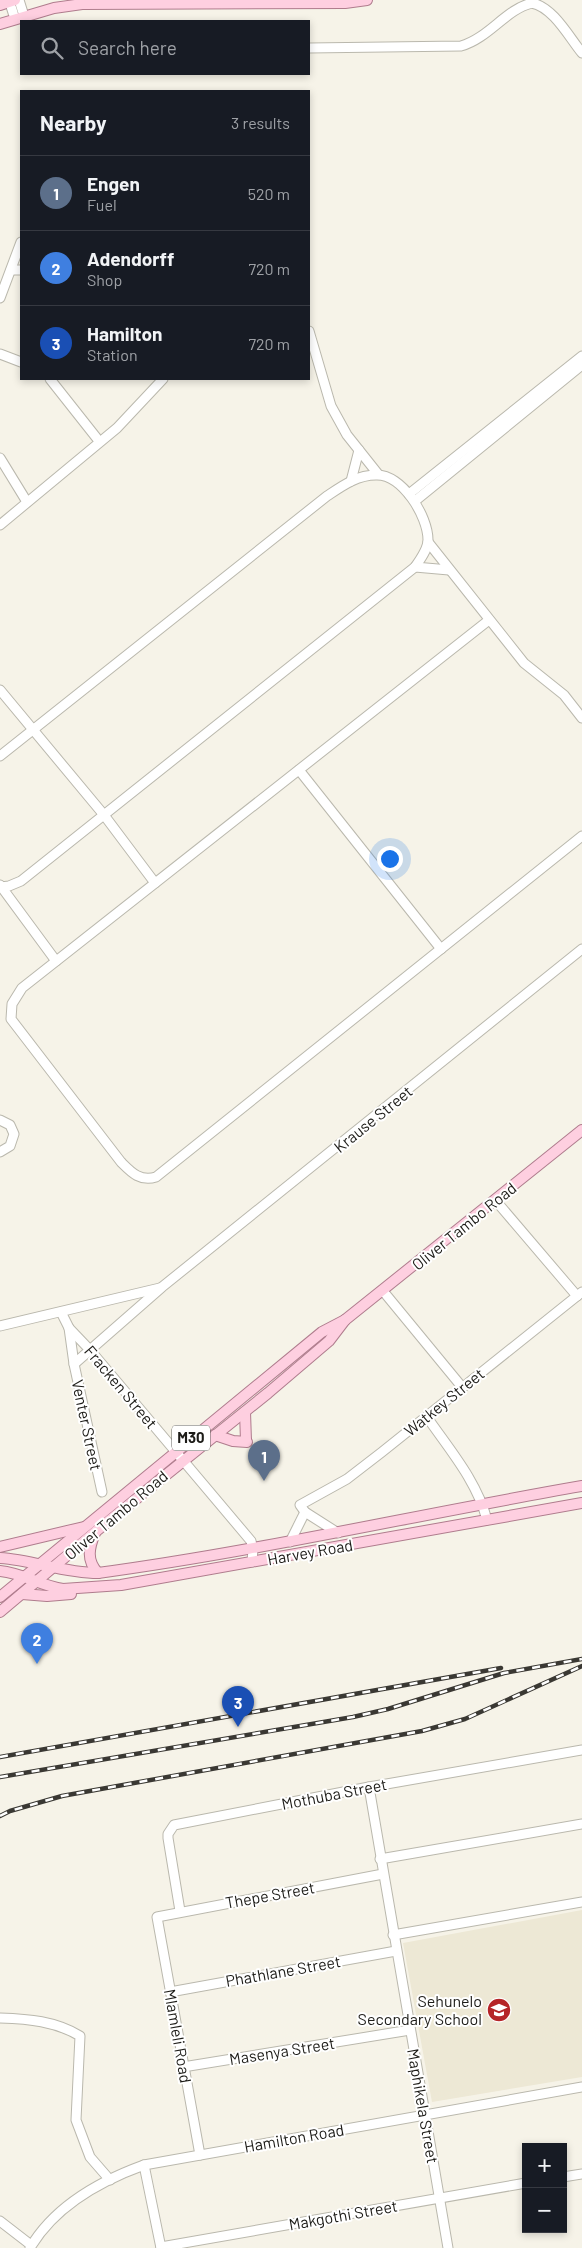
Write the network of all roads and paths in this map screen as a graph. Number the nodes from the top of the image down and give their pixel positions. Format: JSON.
{"nodes":[{"id":1,"x":367,"y":0,"type":"edge"},
{"id":2,"x":10,"y":1,"type":"edge"},
{"id":3,"x":20,"y":17,"type":"junction"},
{"id":4,"x":0,"y":24,"type":"edge"},
{"id":5,"x":310,"y":48,"type":"edge"},
{"id":6,"x":582,"y":54,"type":"edge"},
{"id":7,"x":20,"y":245,"type":"edge"},
{"id":8,"x":11,"y":270,"type":"junction"},
{"id":9,"x":20,"y":270,"type":"edge"},
{"id":10,"x":0,"y":298,"type":"edge"},
{"id":11,"x":310,"y":335,"type":"edge"},
{"id":12,"x":0,"y":354,"type":"edge"},
{"id":13,"x":582,"y":356,"type":"edge"},
{"id":14,"x":20,"y":362,"type":"edge"},
{"id":15,"x":582,"y":365,"type":"edge"},
{"id":16,"x":51,"y":380,"type":"edge"},
{"id":17,"x":162,"y":380,"type":"edge"},
{"id":18,"x":99,"y":441,"type":"junction"},
{"id":19,"x":359,"y":450,"type":"junction"},
{"id":20,"x":0,"y":458,"type":"edge"},
{"id":21,"x":378,"y":474,"type":"junction"},
{"id":22,"x":351,"y":481,"type":"junction"},
{"id":23,"x":412,"y":497,"type":"junction"},
{"id":24,"x":27,"y":502,"type":"junction"},
{"id":25,"x":0,"y":524,"type":"edge"},
{"id":26,"x":428,"y":542,"type":"junction"},
{"id":27,"x":415,"y":567,"type":"junction"},
{"id":28,"x":449,"y":570,"type":"junction"},
{"id":29,"x":489,"y":620,"type":"junction"},
{"id":30,"x":0,"y":690,"type":"edge"},
{"id":31,"x":582,"y":718,"type":"edge"},
{"id":32,"x":32,"y":730,"type":"junction"},
{"id":33,"x":0,"y":756,"type":"edge"},
{"id":34,"x":299,"y":770,"type":"junction"},
{"id":35,"x":104,"y":816,"type":"junction"},
{"id":36,"x":582,"y":836,"type":"edge"},
{"id":37,"x":155,"y":884,"type":"junction"},
{"id":38,"x":0,"y":886,"type":"edge"},
{"id":39,"x":441,"y":949,"type":"junction"},
{"id":40,"x":582,"y":949,"type":"edge"},
{"id":41,"x":56,"y":961,"type":"junction"},
{"id":42,"x":0,"y":1120,"type":"edge"},
{"id":43,"x":582,"y":1130,"type":"edge"},
{"id":44,"x":0,"y":1152,"type":"edge"},
{"id":45,"x":496,"y":1200,"type":"junction"},
{"id":46,"x":162,"y":1288,"type":"junction"},
{"id":47,"x":383,"y":1291,"type":"junction"},
{"id":48,"x":579,"y":1294,"type":"edge"},
{"id":49,"x":61,"y":1312,"type":"junction"},
{"id":50,"x":345,"y":1320,"type":"junction"},
{"id":51,"x":0,"y":1325,"type":"edge"},
{"id":52,"x":69,"y":1328,"type":"junction"},
{"id":53,"x":90,"y":1350,"type":"junction"},
{"id":54,"x":74,"y":1364,"type":"junction"},
{"id":55,"x":462,"y":1387,"type":"junction"},
{"id":56,"x":245,"y":1412,"type":"junction"},
{"id":57,"x":427,"y":1416,"type":"junction"},
{"id":58,"x":215,"y":1435,"type":"junction"},
{"id":59,"x":174,"y":1452,"type":"junction"},
{"id":60,"x":182,"y":1461,"type":"junction"},
{"id":61,"x":582,"y":1486,"type":"edge"},
{"id":62,"x":102,"y":1492,"type":"dead end"},
{"id":63,"x":483,"y":1503,"type":"junction"},
{"id":64,"x":582,"y":1503,"type":"edge"},
{"id":65,"x":303,"y":1509,"type":"junction"},
{"id":66,"x":487,"y":1520,"type":"junction"},
{"id":67,"x":90,"y":1529,"type":"junction"},
{"id":68,"x":338,"y":1532,"type":"junction"},
{"id":69,"x":290,"y":1542,"type":"junction"},
{"id":70,"x":0,"y":1547,"type":"edge"},
{"id":71,"x":253,"y":1548,"type":"junction"},
{"id":72,"x":0,"y":1558,"type":"edge"},
{"id":73,"x":252,"y":1562,"type":"junction"},
{"id":74,"x":42,"y":1563,"type":"junction"},
{"id":75,"x":172,"y":1563,"type":"junction"},
{"id":76,"x":54,"y":1567,"type":"junction"},
{"id":77,"x":0,"y":1571,"type":"edge"},
{"id":78,"x":98,"y":1573,"type":"junction"},
{"id":79,"x":25,"y":1576,"type":"junction"},
{"id":80,"x":174,"y":1576,"type":"junction"},
{"id":81,"x":38,"y":1581,"type":"junction"},
{"id":82,"x":121,"y":1585,"type":"junction"},
{"id":83,"x":22,"y":1594,"type":"junction"},
{"id":84,"x":0,"y":1597,"type":"edge"},
{"id":85,"x":0,"y":1612,"type":"edge"},
{"id":86,"x":582,"y":1750,"type":"edge"},
{"id":87,"x":369,"y":1787,"type":"junction"},
{"id":88,"x":582,"y":1824,"type":"edge"},
{"id":89,"x":380,"y":1859,"type":"junction"},
{"id":90,"x":383,"y":1874,"type":"junction"},
{"id":91,"x":582,"y":1902,"type":"edge"},
{"id":92,"x":180,"y":1911,"type":"junction"},
{"id":93,"x":158,"y":1916,"type":"joint"},
{"id":94,"x":393,"y":1934,"type":"junction"},
{"id":95,"x":396,"y":1951,"type":"junction"},
{"id":96,"x":170,"y":1992,"type":"junction"},
{"id":97,"x":0,"y":2018,"type":"edge"},
{"id":98,"x":410,"y":2030,"type":"junction"},
{"id":99,"x":184,"y":2067,"type":"junction"},
{"id":100,"x":582,"y":2087,"type":"edge"},
{"id":101,"x":426,"y":2114,"type":"junction"},
{"id":102,"x":200,"y":2155,"type":"junction"},
{"id":103,"x":144,"y":2165,"type":"junction"},
{"id":104,"x":582,"y":2174,"type":"edge"},
{"id":105,"x":567,"y":2176,"type":"edge"},
{"id":106,"x":110,"y":2180,"type":"junction"},
{"id":107,"x":522,"y":2184,"type":"edge"},
{"id":108,"x":439,"y":2198,"type":"junction"},
{"id":109,"x":0,"y":2221,"type":"edge"},
{"id":110,"x":31,"y":2247,"type":"edge"},
{"id":111,"x":161,"y":2248,"type":"edge"},
{"id":112,"x":448,"y":2248,"type":"edge"}],
"edges":[{"from":1,"to":3,"type":"main road"},
{"from":2,"to":3,"type":"street"},
{"from":3,"to":4,"type":"main road"},
{"from":5,"to":6,"type":"street"},
{"from":7,"to":8,"type":"street"},
{"from":8,"to":9,"type":"street"},
{"from":8,"to":10,"type":"street"},
{"from":11,"to":19,"type":"street"},
{"from":12,"to":14,"type":"street"},
{"from":13,"to":23,"type":"street"},
{"from":15,"to":23,"type":"street"},
{"from":16,"to":18,"type":"street"},
{"from":17,"to":18,"type":"street"},
{"from":18,"to":24,"type":"street"},
{"from":19,"to":21,"type":"street"},
{"from":19,"to":22,"type":"street"},
{"from":20,"to":24,"type":"street"},
{"from":21,"to":22,"type":"street"},
{"from":21,"to":23,"type":"street"},
{"from":22,"to":32,"type":"street"},
{"from":23,"to":26,"type":"street"},
{"from":24,"to":25,"type":"street"},
{"from":26,"to":27,"type":"street"},
{"from":26,"to":28,"type":"street"},
{"from":27,"to":28,"type":"street"},
{"from":27,"to":35,"type":"street"},
{"from":28,"to":29,"type":"street"},
{"from":29,"to":31,"type":"street"},
{"from":29,"to":34,"type":"street"},
{"from":30,"to":32,"type":"street"},
{"from":32,"to":33,"type":"street"},
{"from":32,"to":35,"type":"street"},
{"from":34,"to":37,"type":"street"},
{"from":34,"to":39,"type":"street"},
{"from":35,"to":37,"type":"street"},
{"from":35,"to":38,"type":"street"},
{"from":36,"to":39,"type":"street"},
{"from":37,"to":41,"type":"street"},
{"from":38,"to":41,"type":"street"},
{"from":39,"to":41,"type":"street"},
{"from":40,"to":46,"type":"street","name":"Krause Street"},
{"from":42,"to":44,"type":"street"},
{"from":43,"to":45,"type":"main road","name":"Oliver Tambo Road","number":"M30"},
{"from":45,"to":47,"type":"main road","name":"Oliver Tambo Road","number":"M30"},
{"from":45,"to":48,"type":"street"},
{"from":46,"to":49,"type":"street","name":"Krause Street"},
{"from":46,"to":53,"type":"street","name":"Krause Street"},
{"from":47,"to":50,"type":"main road","name":"Oliver Tambo Road","number":"M30"},
{"from":47,"to":55,"type":"street"},
{"from":48,"to":55,"type":"street","name":"Watkey Street"},
{"from":49,"to":51,"type":"street","name":"Krause Street"},
{"from":49,"to":52,"type":"street","name":"Fracken Street"},
{"from":50,"to":56,"type":"main road","name":"Oliver Tambo Road","number":"M30"},
{"from":50,"to":59,"type":"main road","name":"Oliver Tambo Road","number":"M30"},
{"from":52,"to":53,"type":"street","name":"Fracken Street"},
{"from":52,"to":54,"type":"street","name":"Venter Street"},
{"from":53,"to":54,"type":"street","name":"Krause Street"},
{"from":53,"to":59,"type":"street","name":"Fracken Street"},
{"from":54,"to":62,"type":"street","name":"Venter Street"},
{"from":55,"to":57,"type":"street","name":"Watkey Street"},
{"from":56,"to":58,"type":"main road","name":"Oliver Tambo Road","number":"M30"},
{"from":56,"to":58,"type":"main road"},
{"from":57,"to":63,"type":"street"},
{"from":57,"to":65,"type":"street","name":"Watkey Street"},
{"from":58,"to":60,"type":"main road","name":"Oliver Tambo Road","number":"M30"},
{"from":59,"to":60,"type":"street","name":"Fracken Street"},
{"from":59,"to":67,"type":"main road","name":"Oliver Tambo Road","number":"M30"},
{"from":60,"to":67,"type":"main road","name":"Oliver Tambo Road","number":"M30"},
{"from":60,"to":71,"type":"street","name":"Fracken Street"},
{"from":61,"to":63,"type":"main road","name":"Harvey Road"},
{"from":63,"to":66,"type":"street"},
{"from":63,"to":68,"type":"main road","name":"Harvey Road"},
{"from":64,"to":66,"type":"main road","name":"Harvey Road"},
{"from":65,"to":68,"type":"street"},
{"from":65,"to":69,"type":"street"},
{"from":66,"to":73,"type":"main road","name":"Harvey Road"},
{"from":67,"to":70,"type":"main road"},
{"from":67,"to":74,"type":"main road","name":"Oliver Tambo Road","number":"M30"},
{"from":67,"to":76,"type":"main road","name":"Oliver Tambo Road","number":"M30"},
{"from":67,"to":78,"type":"main road"},
{"from":68,"to":69,"type":"main road","name":"Harvey Road"},
{"from":69,"to":71,"type":"main road","name":"Harvey Road"},
{"from":71,"to":73,"type":"street"},
{"from":71,"to":75,"type":"main road","name":"Harvey Road"},
{"from":72,"to":74,"type":"main road","name":"Harvey Road"},
{"from":73,"to":80,"type":"main road","name":"Harvey Road"},
{"from":74,"to":76,"type":"main road","name":"Harvey Road"},
{"from":74,"to":79,"type":"main road","name":"Oliver Tambo Road","number":"M30"},
{"from":75,"to":78,"type":"main road","name":"Harvey Road"},
{"from":75,"to":80,"type":"main road"},
{"from":76,"to":78,"type":"main road","name":"Harvey Road"},
{"from":76,"to":81,"type":"main road","name":"Oliver Tambo Road","number":"M30"},
{"from":77,"to":79,"type":"main road","name":"Harvey Road"},
{"from":79,"to":81,"type":"main road","name":"Harvey Road"},
{"from":79,"to":84,"type":"main road","name":"Oliver Tambo Road","number":"M30"},
{"from":80,"to":82,"type":"main road","name":"Harvey Road"},
{"from":81,"to":82,"type":"main road","name":"Harvey Road"},
{"from":81,"to":83,"type":"main road","name":"Oliver Tambo Road","number":"M30"},
{"from":82,"to":83,"type":"main road"},
{"from":83,"to":85,"type":"main road","name":"Oliver Tambo Road","number":"M30"},
{"from":86,"to":87,"type":"street","name":"Mothuba Street"},
{"from":87,"to":89,"type":"street","name":"Maphikela Street"},
{"from":87,"to":92,"type":"street","name":"Mothuba Street"},
{"from":88,"to":89,"type":"street"},
{"from":89,"to":90,"type":"street","name":"Maphikela Street"},
{"from":90,"to":92,"type":"street","name":"Thepe Street"},
{"from":90,"to":94,"type":"street","name":"Maphikela Street"},
{"from":91,"to":94,"type":"street"},
{"from":92,"to":93,"type":"street","name":"Thepe Street"},
{"from":93,"to":96,"type":"street","name":"Mlamleli Road"},
{"from":94,"to":95,"type":"street","name":"Maphikela Street"},
{"from":95,"to":96,"type":"street","name":"Phathlane Street"},
{"from":95,"to":98,"type":"street","name":"Maphikela Street"},
{"from":96,"to":99,"type":"street","name":"Mlamleli Road"},
{"from":97,"to":106,"type":"street"},
{"from":98,"to":99,"type":"street","name":"Masenya Street"},
{"from":98,"to":101,"type":"street","name":"Maphikela Street"},
{"from":99,"to":102,"type":"street","name":"Mlamleli Road"},
{"from":100,"to":101,"type":"street","name":"Hamilton Road"},
{"from":101,"to":102,"type":"street","name":"Hamilton Road"},
{"from":101,"to":108,"type":"street","name":"Maphikela Street"},
{"from":102,"to":103,"type":"street","name":"Hamilton Road"},
{"from":103,"to":106,"type":"street","name":"Hamilton Road"},
{"from":103,"to":111,"type":"street"},
{"from":104,"to":105,"type":"street"},
{"from":106,"to":110,"type":"street","name":"Hamilton Road"},
{"from":107,"to":108,"type":"street","name":"Makgothi Street"},
{"from":108,"to":111,"type":"street","name":"Makgothi Street"},
{"from":108,"to":112,"type":"street","name":"Maphikela Street"},
{"from":109,"to":110,"type":"street","name":"Hamilton Road"}]}
